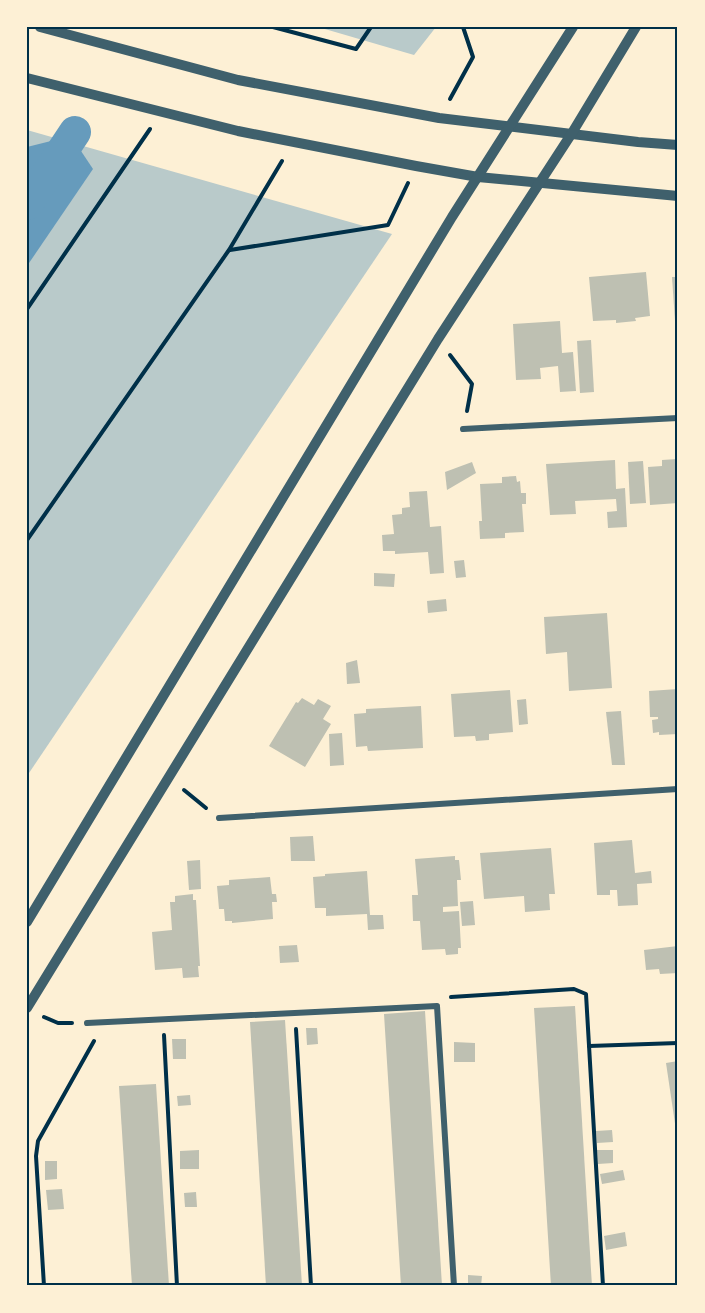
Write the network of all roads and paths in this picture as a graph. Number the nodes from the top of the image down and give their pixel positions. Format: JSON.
{"nodes":[{"id":1,"x":40,"y":27,"type":"edge"},
{"id":2,"x":273,"y":27,"type":"edge"},
{"id":3,"x":371,"y":27,"type":"edge"},
{"id":4,"x":573,"y":27,"type":"edge"},
{"id":5,"x":636,"y":27,"type":"edge"},
{"id":6,"x":27,"y":78,"type":"edge"},
{"id":7,"x":163,"y":111,"type":"junction"},
{"id":8,"x":512,"y":125,"type":"junction"},
{"id":9,"x":572,"y":133,"type":"junction"},
{"id":10,"x":293,"y":142,"type":"junction"},
{"id":11,"x":678,"y":145,"type":"edge"},
{"id":12,"x":478,"y":177,"type":"junction"},
{"id":13,"x":539,"y":183,"type":"junction"},
{"id":14,"x":678,"y":196,"type":"edge"},
{"id":15,"x":27,"y":309,"type":"edge"},
{"id":16,"x":438,"y":339,"type":"junction"},
{"id":17,"x":678,"y":418,"type":"edge"},
{"id":18,"x":463,"y":429,"type":"joint"},
{"id":19,"x":27,"y":540,"type":"edge"},
{"id":20,"x":168,"y":777,"type":"junction"},
{"id":21,"x":678,"y":789,"type":"edge"},
{"id":22,"x":219,"y":818,"type":"joint"},
{"id":23,"x":27,"y":922,"type":"edge"},
{"id":24,"x":436,"y":1006,"type":"junction"},
{"id":25,"x":27,"y":1008,"type":"edge"},
{"id":26,"x":296,"y":1012,"type":"junction"},
{"id":27,"x":37,"y":1014,"type":"dead end"},
{"id":28,"x":163,"y":1018,"type":"junction"},
{"id":29,"x":105,"y":1022,"type":"junction"},
{"id":30,"x":87,"y":1023,"type":"joint"},
{"id":31,"x":678,"y":1043,"type":"edge"},
{"id":32,"x":589,"y":1046,"type":"junction"},
{"id":33,"x":44,"y":1286,"type":"edge"},
{"id":34,"x":177,"y":1286,"type":"edge"},
{"id":35,"x":312,"y":1286,"type":"edge"},
{"id":36,"x":454,"y":1286,"type":"edge"},
{"id":37,"x":603,"y":1286,"type":"edge"}],
"edges":[{"from":1,"to":8,"type":"street"},
{"from":2,"to":3,"type":"path"},
{"from":4,"to":8,"type":"street"},
{"from":5,"to":9,"type":"street"},
{"from":6,"to":7,"type":"street"},
{"from":7,"to":10,"type":"street"},
{"from":7,"to":15,"type":"path"},
{"from":8,"to":9,"type":"street"},
{"from":8,"to":12,"type":"street"},
{"from":9,"to":11,"type":"street"},
{"from":9,"to":13,"type":"street"},
{"from":10,"to":12,"type":"street"},
{"from":10,"to":19,"type":"path"},
{"from":12,"to":13,"type":"street"},
{"from":12,"to":23,"type":"street"},
{"from":13,"to":14,"type":"street"},
{"from":13,"to":16,"type":"street"},
{"from":16,"to":18,"type":"path"},
{"from":16,"to":20,"type":"street"},
{"from":17,"to":18,"type":"street"},
{"from":20,"to":22,"type":"path"},
{"from":20,"to":25,"type":"street"},
{"from":21,"to":22,"type":"street"},
{"from":24,"to":26,"type":"street"},
{"from":24,"to":32,"type":"path"},
{"from":24,"to":36,"type":"street"},
{"from":26,"to":28,"type":"street"},
{"from":26,"to":35,"type":"path"},
{"from":27,"to":30,"type":"path"},
{"from":28,"to":29,"type":"street"},
{"from":28,"to":34,"type":"path"},
{"from":29,"to":30,"type":"street"},
{"from":29,"to":33,"type":"path"},
{"from":31,"to":32,"type":"path"},
{"from":32,"to":37,"type":"path"}]}
